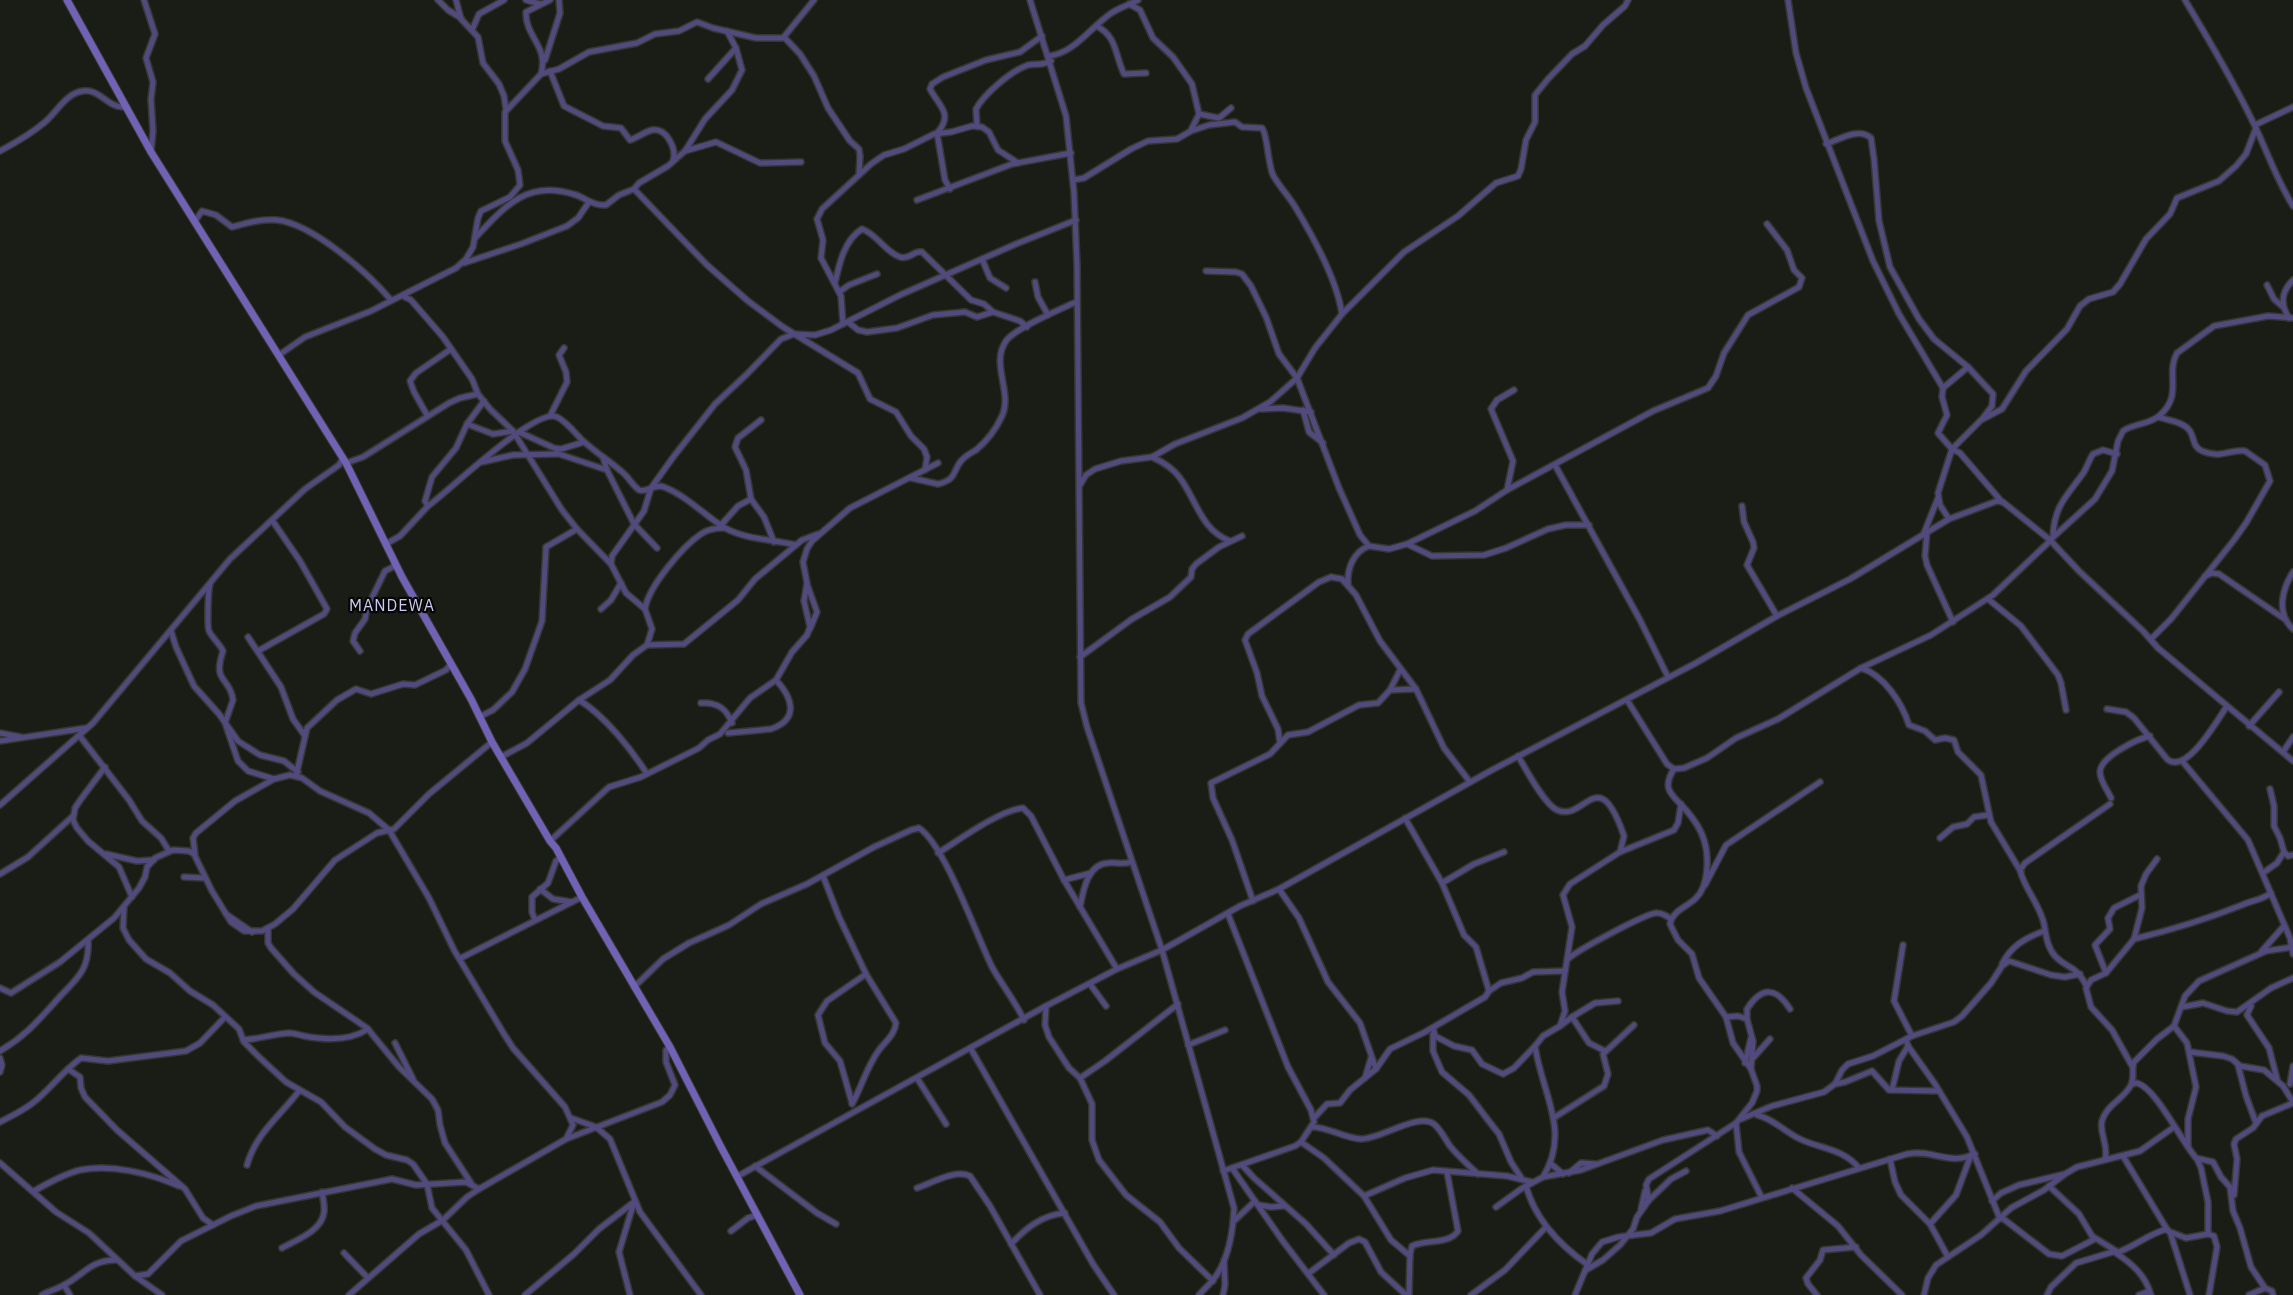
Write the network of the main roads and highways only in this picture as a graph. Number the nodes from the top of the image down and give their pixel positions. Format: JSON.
{"nodes":[{"id":1,"x":67,"y":0,"type":"edge"},
{"id":2,"x":800,"y":1295,"type":"edge"}],
"edges":[{"from":1,"to":2,"type":"main road"}]}
